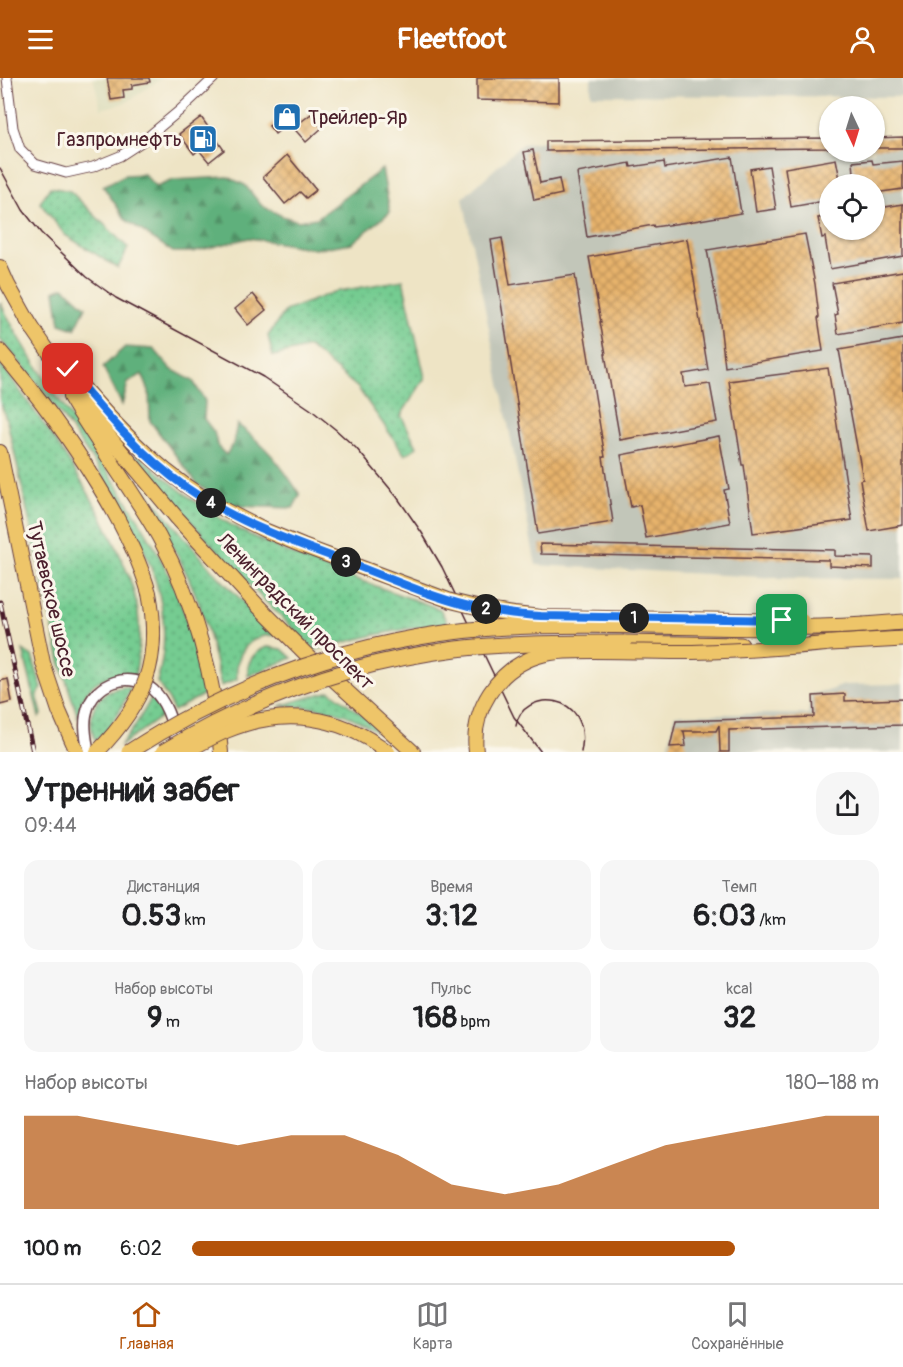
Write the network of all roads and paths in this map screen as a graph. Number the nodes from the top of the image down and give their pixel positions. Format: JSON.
{"nodes":[{"id":1,"x":7,"y":78,"type":"edge"},
{"id":2,"x":214,"y":78,"type":"edge"},
{"id":3,"x":0,"y":267,"type":"edge"},
{"id":4,"x":27,"y":320,"type":"junction"},
{"id":5,"x":0,"y":351,"type":"edge"},
{"id":6,"x":0,"y":452,"type":"edge"},
{"id":7,"x":903,"y":622,"type":"edge"},
{"id":8,"x":864,"y":625,"type":"junction"},
{"id":9,"x":903,"y":639,"type":"edge"},
{"id":10,"x":826,"y":644,"type":"junction"},
{"id":11,"x":77,"y":752,"type":"edge"},
{"id":12,"x":89,"y":752,"type":"edge"},
{"id":13,"x":97,"y":752,"type":"edge"},
{"id":14,"x":129,"y":752,"type":"edge"},
{"id":15,"x":163,"y":752,"type":"edge"},
{"id":16,"x":180,"y":752,"type":"edge"},
{"id":17,"x":185,"y":752,"type":"edge"},
{"id":18,"x":221,"y":752,"type":"edge"},
{"id":19,"x":388,"y":752,"type":"edge"},
{"id":20,"x":413,"y":752,"type":"edge"},
{"id":21,"x":476,"y":752,"type":"edge"}],
"edges":[{"from":1,"to":2,"type":"street"},
{"from":3,"to":4,"type":"main road"},
{"from":4,"to":8,"type":"main road","bridge":true},
{"from":4,"to":18,"type":"main road"},
{"from":4,"to":20,"type":"main road","name":"Ленинградский проспект"},
{"from":5,"to":13,"type":"main road","bridge":true},
{"from":6,"to":11,"type":"main road","name":"Тутаевское шоссе"},
{"from":7,"to":8,"type":"highway"},
{"from":8,"to":14,"type":"highway","bridge":true},
{"from":9,"to":10,"type":"highway"},
{"from":10,"to":15,"type":"highway","bridge":true},
{"from":10,"to":21,"type":"main road","bridge":true},
{"from":12,"to":16,"type":"street"},
{"from":17,"to":19,"type":"main road","bridge":true}]}
